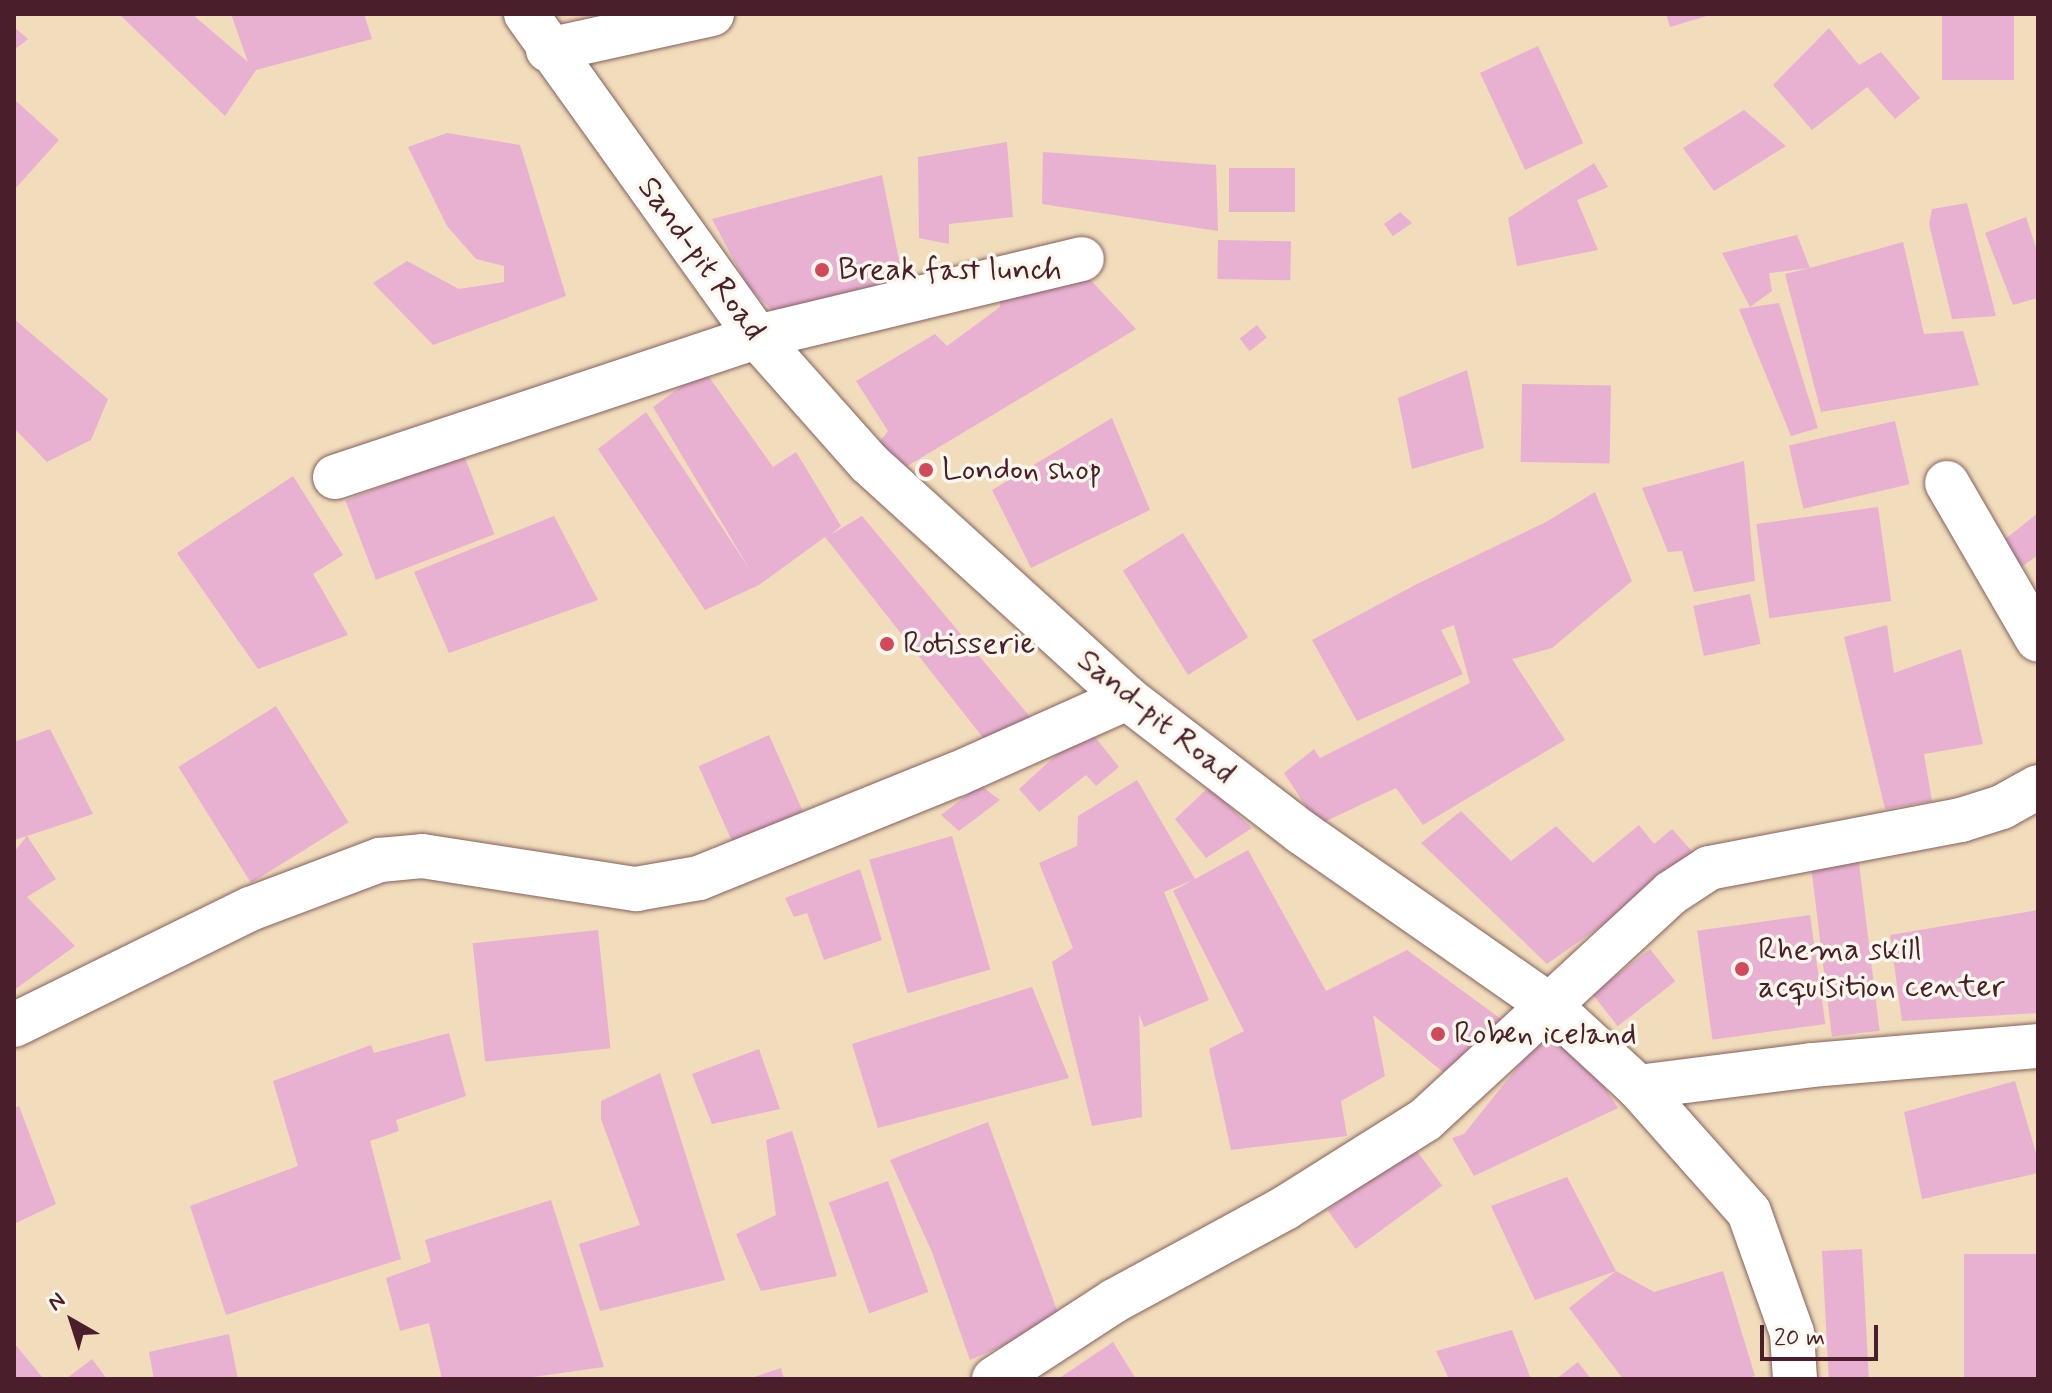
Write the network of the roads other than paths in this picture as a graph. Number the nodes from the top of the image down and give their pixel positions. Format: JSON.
{"nodes":[{"id":1,"x":712,"y":14,"type":"edge"},
{"id":2,"x":537,"y":32,"type":"edge"},
{"id":3,"x":1082,"y":259,"type":"dead end"},
{"id":4,"x":757,"y":337,"type":"junction"},
{"id":5,"x":335,"y":477,"type":"dead end"},
{"id":6,"x":1947,"y":483,"type":"dead end"},
{"id":7,"x":2038,"y":640,"type":"edge"},
{"id":8,"x":1127,"y":698,"type":"junction"},
{"id":9,"x":2038,"y":787,"type":"edge"},
{"id":10,"x":1548,"y":1004,"type":"junction"},
{"id":11,"x":14,"y":1025,"type":"edge"},
{"id":12,"x":2038,"y":1046,"type":"edge"},
{"id":13,"x":1638,"y":1087,"type":"junction"},
{"id":14,"x":994,"y":1379,"type":"edge"},
{"id":15,"x":1795,"y":1379,"type":"edge"}],
"edges":[{"from":1,"to":2,"type":"street"},
{"from":2,"to":4,"type":"street","name":"Sand-pit Road"},
{"from":3,"to":4,"type":"street"},
{"from":4,"to":5,"type":"street"},
{"from":4,"to":8,"type":"street","name":"Sand-pit Road"},
{"from":6,"to":7,"type":"street"},
{"from":8,"to":10,"type":"street","name":"Sand-pit Road"},
{"from":8,"to":11,"type":"street"},
{"from":9,"to":10,"type":"street"},
{"from":10,"to":13,"type":"street","name":"Sand-pit Road"},
{"from":10,"to":14,"type":"street"},
{"from":12,"to":13,"type":"street"},
{"from":13,"to":15,"type":"street","name":"Sand-pit Road"}]}
